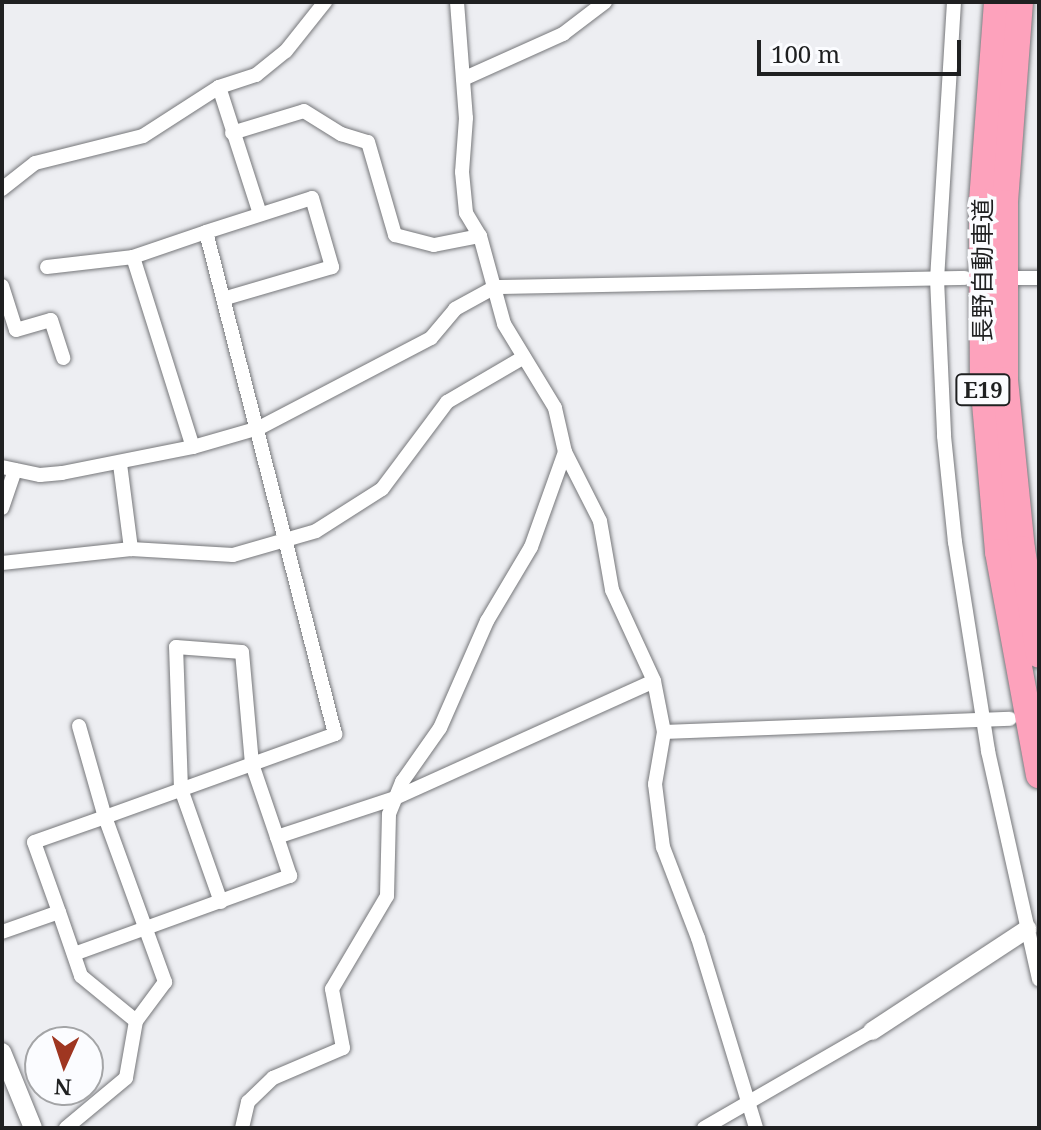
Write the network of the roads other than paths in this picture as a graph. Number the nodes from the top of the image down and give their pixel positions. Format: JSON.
{"nodes":[{"id":1,"x":325,"y":2,"type":"edge"},
{"id":2,"x":457,"y":2,"type":"edge"},
{"id":3,"x":605,"y":2,"type":"edge"},
{"id":4,"x":954,"y":2,"type":"edge"},
{"id":5,"x":997,"y":2,"type":"edge"},
{"id":6,"x":1020,"y":2,"type":"edge"},
{"id":7,"x":463,"y":79,"type":"junction"},
{"id":8,"x":219,"y":87,"type":"junction"},
{"id":9,"x":232,"y":133,"type":"junction"},
{"id":10,"x":2,"y":189,"type":"edge"},
{"id":11,"x":260,"y":214,"type":"junction"},
{"id":12,"x":206,"y":232,"type":"junction"},
{"id":13,"x":480,"y":236,"type":"junction"},
{"id":14,"x":133,"y":257,"type":"junction"},
{"id":15,"x":47,"y":267,"type":"dead end"},
{"id":16,"x":965,"y":278,"type":"dead end"},
{"id":17,"x":1018,"y":278,"type":"dead end"},
{"id":18,"x":1039,"y":278,"type":"edge"},
{"id":19,"x":937,"y":279,"type":"junction"},
{"id":20,"x":2,"y":286,"type":"edge"},
{"id":21,"x":495,"y":287,"type":"junction"},
{"id":22,"x":226,"y":298,"type":"junction"},
{"id":23,"x":524,"y":357,"type":"junction"},
{"id":24,"x":63,"y":358,"type":"dead end"},
{"id":25,"x":259,"y":428,"type":"junction"},
{"id":26,"x":193,"y":447,"type":"junction"},
{"id":27,"x":565,"y":452,"type":"junction"},
{"id":28,"x":120,"y":464,"type":"junction"},
{"id":29,"x":8,"y":468,"type":"edge"},
{"id":30,"x":2,"y":508,"type":"edge"},
{"id":31,"x":288,"y":539,"type":"junction"},
{"id":32,"x":131,"y":549,"type":"junction"},
{"id":33,"x":2,"y":563,"type":"edge"},
{"id":34,"x":1039,"y":655,"type":"edge"},
{"id":35,"x":654,"y":681,"type":"junction"},
{"id":36,"x":1010,"y":719,"type":"dead end"},
{"id":37,"x":985,"y":721,"type":"junction"},
{"id":38,"x":79,"y":726,"type":"dead end"},
{"id":39,"x":664,"y":732,"type":"junction"},
{"id":40,"x":252,"y":764,"type":"junction"},
{"id":41,"x":1039,"y":775,"type":"edge"},
{"id":42,"x":181,"y":789,"type":"junction"},
{"id":43,"x":395,"y":798,"type":"junction"},
{"id":44,"x":105,"y":817,"type":"junction"},
{"id":45,"x":277,"y":837,"type":"junction"},
{"id":46,"x":221,"y":902,"type":"junction"},
{"id":47,"x":59,"y":912,"type":"junction"},
{"id":48,"x":1033,"y":925,"type":"edge"},
{"id":49,"x":146,"y":928,"type":"junction"},
{"id":50,"x":2,"y":932,"type":"edge"},
{"id":51,"x":74,"y":954,"type":"junction"},
{"id":52,"x":1039,"y":979,"type":"edge"},
{"id":53,"x":136,"y":1021,"type":"junction"},
{"id":54,"x":872,"y":1031,"type":"joint"},
{"id":55,"x":2,"y":1052,"type":"edge"},
{"id":56,"x":750,"y":1100,"type":"junction"},
{"id":57,"x":33,"y":1128,"type":"edge"},
{"id":58,"x":66,"y":1128,"type":"edge"},
{"id":59,"x":242,"y":1128,"type":"edge"},
{"id":60,"x":704,"y":1128,"type":"edge"},
{"id":61,"x":756,"y":1128,"type":"edge"}],
"edges":[{"from":1,"to":8,"type":"street"},
{"from":2,"to":7,"type":"street"},
{"from":3,"to":7,"type":"street"},
{"from":4,"to":19,"type":"street"},
{"from":5,"to":41,"type":"highway","name":"長野自動車道","number":"E19"},
{"from":6,"to":34,"type":"highway","name":"長野自動車道","number":"E19"},
{"from":7,"to":13,"type":"street"},
{"from":8,"to":9,"type":"street"},
{"from":8,"to":10,"type":"street"},
{"from":9,"to":11,"type":"street"},
{"from":9,"to":13,"type":"street"},
{"from":11,"to":12,"type":"street"},
{"from":11,"to":22,"type":"street"},
{"from":12,"to":14,"type":"street"},
{"from":12,"to":22,"type":"street"},
{"from":13,"to":21,"type":"street"},
{"from":14,"to":15,"type":"street"},
{"from":14,"to":26,"type":"street"},
{"from":16,"to":19,"type":"street"},
{"from":17,"to":18,"type":"street"},
{"from":19,"to":21,"type":"street"},
{"from":19,"to":37,"type":"street"},
{"from":20,"to":24,"type":"street"},
{"from":21,"to":23,"type":"street"},
{"from":21,"to":25,"type":"street"},
{"from":22,"to":25,"type":"street"},
{"from":23,"to":27,"type":"street"},
{"from":23,"to":31,"type":"street"},
{"from":25,"to":26,"type":"street"},
{"from":25,"to":31,"type":"street"},
{"from":26,"to":28,"type":"street"},
{"from":27,"to":35,"type":"street"},
{"from":27,"to":43,"type":"street"},
{"from":28,"to":29,"type":"street"},
{"from":28,"to":32,"type":"street"},
{"from":29,"to":30,"type":"street"},
{"from":31,"to":32,"type":"street"},
{"from":31,"to":40,"type":"street"},
{"from":32,"to":33,"type":"street"},
{"from":35,"to":39,"type":"street"},
{"from":35,"to":43,"type":"street"},
{"from":36,"to":37,"type":"street"},
{"from":37,"to":39,"type":"street"},
{"from":37,"to":48,"type":"street"},
{"from":38,"to":44,"type":"street"},
{"from":39,"to":56,"type":"street"},
{"from":40,"to":42,"type":"street"},
{"from":40,"to":42,"type":"street"},
{"from":40,"to":45,"type":"street"},
{"from":42,"to":44,"type":"street"},
{"from":42,"to":46,"type":"street"},
{"from":43,"to":45,"type":"street"},
{"from":43,"to":59,"type":"street"},
{"from":44,"to":47,"type":"street"},
{"from":44,"to":49,"type":"street"},
{"from":45,"to":46,"type":"street"},
{"from":46,"to":49,"type":"street"},
{"from":47,"to":50,"type":"street"},
{"from":47,"to":51,"type":"street"},
{"from":48,"to":52,"type":"street"},
{"from":48,"to":54,"type":"street"},
{"from":49,"to":51,"type":"street"},
{"from":49,"to":53,"type":"street"},
{"from":51,"to":53,"type":"street"},
{"from":53,"to":58,"type":"street"},
{"from":54,"to":56,"type":"street"},
{"from":55,"to":57,"type":"street"},
{"from":56,"to":60,"type":"street"},
{"from":56,"to":61,"type":"street"}]}
